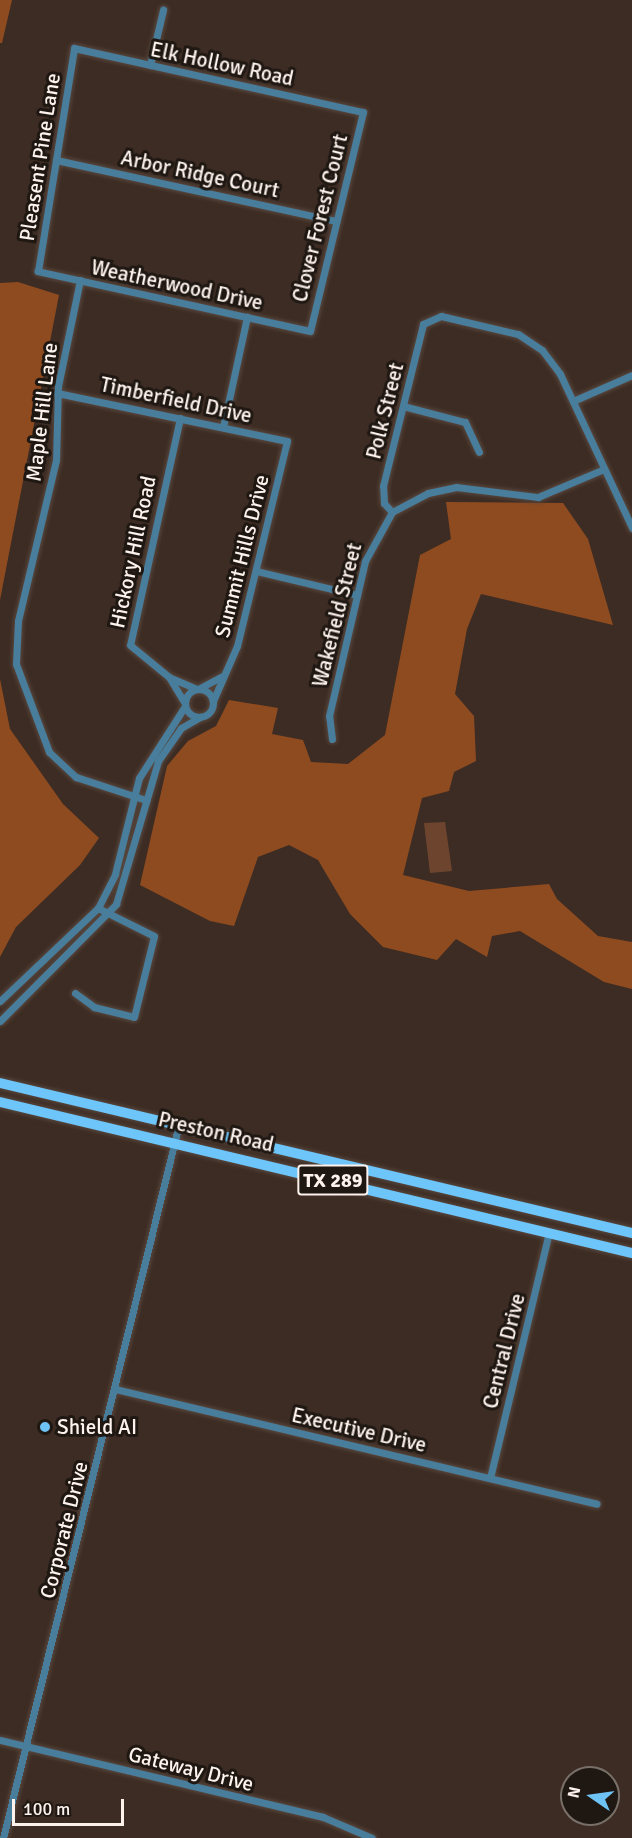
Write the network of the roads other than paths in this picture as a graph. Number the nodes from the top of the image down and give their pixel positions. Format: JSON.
{"nodes":[{"id":1,"x":163,"y":10,"type":"dead end"},
{"id":2,"x":74,"y":48,"type":"joint"},
{"id":3,"x":150,"y":65,"type":"junction"},
{"id":4,"x":363,"y":112,"type":"joint"},
{"id":5,"x":56,"y":160,"type":"junction"},
{"id":6,"x":336,"y":221,"type":"junction"},
{"id":7,"x":38,"y":271,"type":"joint"},
{"id":8,"x":80,"y":280,"type":"junction"},
{"id":9,"x":247,"y":317,"type":"junction"},
{"id":10,"x":310,"y":331,"type":"joint"},
{"id":11,"x":632,"y":375,"type":"edge"},
{"id":12,"x":57,"y":393,"type":"junction"},
{"id":13,"x":573,"y":401,"type":"junction"},
{"id":14,"x":403,"y":406,"type":"junction"},
{"id":15,"x":180,"y":417,"type":"junction"},
{"id":16,"x":223,"y":427,"type":"junction"},
{"id":17,"x":287,"y":441,"type":"joint"},
{"id":18,"x":479,"y":452,"type":"dead end"},
{"id":19,"x":604,"y":469,"type":"junction"},
{"id":20,"x":392,"y":512,"type":"junction"},
{"id":21,"x":632,"y":528,"type":"edge"},
{"id":22,"x":256,"y":571,"type":"junction"},
{"id":23,"x":357,"y":595,"type":"junction"},
{"id":24,"x":222,"y":676,"type":"junction"},
{"id":25,"x":169,"y":677,"type":"junction"},
{"id":26,"x":198,"y":689,"type":"junction"},
{"id":27,"x":213,"y":701,"type":"junction"},
{"id":28,"x":185,"y":705,"type":"junction"},
{"id":29,"x":200,"y":717,"type":"junction"},
{"id":30,"x":332,"y":739,"type":"dead end"},
{"id":31,"x":133,"y":798,"type":"junction"},
{"id":32,"x":146,"y":800,"type":"junction"},
{"id":33,"x":98,"y":908,"type":"junction"},
{"id":34,"x":108,"y":915,"type":"junction"},
{"id":35,"x":75,"y":993,"type":"dead end"},
{"id":36,"x":0,"y":1001,"type":"edge"},
{"id":37,"x":0,"y":1021,"type":"edge"},
{"id":38,"x":0,"y":1083,"type":"edge"},
{"id":39,"x":0,"y":1102,"type":"edge"},
{"id":40,"x":179,"y":1123,"type":"junction"},
{"id":41,"x":174,"y":1142,"type":"junction"},
{"id":42,"x":424,"y":1183,"type":"junction"},
{"id":43,"x":420,"y":1201,"type":"junction"},
{"id":44,"x":565,"y":1217,"type":"junction"},
{"id":45,"x":549,"y":1233,"type":"junction"},
{"id":46,"x":632,"y":1233,"type":"edge"},
{"id":47,"x":632,"y":1253,"type":"edge"},
{"id":48,"x":115,"y":1389,"type":"junction"},
{"id":49,"x":490,"y":1478,"type":"junction"},
{"id":50,"x":596,"y":1504,"type":"dead end"},
{"id":51,"x":0,"y":1740,"type":"edge"},
{"id":52,"x":28,"y":1747,"type":"junction"},
{"id":53,"x":3,"y":1838,"type":"edge"},
{"id":54,"x":372,"y":1838,"type":"edge"}],
"edges":[{"from":1,"to":3,"type":"street"},
{"from":2,"to":3,"type":"street","name":"Elk Hollow Road"},
{"from":2,"to":5,"type":"street","name":"Pleasent Pine Lane"},
{"from":3,"to":4,"type":"street","name":"Elk Hollow Road"},
{"from":4,"to":6,"type":"street","name":"Clover Forest Court"},
{"from":5,"to":6,"type":"street","name":"Arbor Ridge Court"},
{"from":5,"to":7,"type":"street","name":"Pleasent Pine Lane"},
{"from":6,"to":10,"type":"street","name":"Clover Forest Court"},
{"from":7,"to":8,"type":"street","name":"Weatherwood Drive"},
{"from":8,"to":9,"type":"street","name":"Weatherwood Drive"},
{"from":8,"to":12,"type":"street","name":"Maple Hill Lane"},
{"from":9,"to":10,"type":"street","name":"Weatherwood Drive"},
{"from":9,"to":16,"type":"street"},
{"from":11,"to":13,"type":"street"},
{"from":12,"to":15,"type":"street","name":"Timberfield Drive"},
{"from":12,"to":31,"type":"street","name":"Maple Hill Lane"},
{"from":13,"to":14,"type":"street","name":"Polk Street"},
{"from":13,"to":19,"type":"street"},
{"from":14,"to":18,"type":"street"},
{"from":14,"to":20,"type":"street","name":"Polk Street"},
{"from":15,"to":16,"type":"street","name":"Timberfield Drive"},
{"from":15,"to":25,"type":"street","name":"Hickory Hill Road"},
{"from":16,"to":17,"type":"street","name":"Timberfield Drive"},
{"from":17,"to":22,"type":"street","name":"Summit Hills Drive"},
{"from":19,"to":20,"type":"street","name":"Wakefield Street"},
{"from":19,"to":21,"type":"street"},
{"from":20,"to":23,"type":"street","name":"Wakefield Street"},
{"from":22,"to":23,"type":"street"},
{"from":22,"to":24,"type":"street","name":"Summit Hills Drive"},
{"from":23,"to":30,"type":"street","name":"Wakefield Street"},
{"from":24,"to":26,"type":"street"},
{"from":24,"to":27,"type":"street","name":"Summit Hills Drive"},
{"from":25,"to":26,"type":"street","name":"Hickory Hill Road"},
{"from":25,"to":28,"type":"street","name":"Hickory Hill Road"},
{"from":26,"to":27,"type":"street","name":"Hickory Hill Road"},
{"from":26,"to":28,"type":"street"},
{"from":27,"to":29,"type":"street","name":"Summit Hills Drive"},
{"from":28,"to":29,"type":"street"},
{"from":28,"to":31,"type":"street"},
{"from":29,"to":32,"type":"street"},
{"from":31,"to":32,"type":"street","name":"Maple Hill Lane"},
{"from":31,"to":33,"type":"street"},
{"from":32,"to":34,"type":"street"},
{"from":33,"to":34,"type":"street"},
{"from":33,"to":36,"type":"street"},
{"from":34,"to":35,"type":"street"},
{"from":34,"to":37,"type":"street"},
{"from":38,"to":40,"type":"main road","name":"Preston Road","number":"TX 289"},
{"from":39,"to":41,"type":"main road","name":"Preston Road","number":"TX 289"},
{"from":40,"to":41,"type":"street","name":"Corporate Drive"},
{"from":40,"to":42,"type":"main road","name":"Preston Road","number":"TX 289"},
{"from":41,"to":43,"type":"main road","name":"Preston Road","number":"TX 289"},
{"from":41,"to":48,"type":"street","name":"Corporate Drive"},
{"from":42,"to":43,"type":"main road"},
{"from":42,"to":44,"type":"main road","name":"Preston Road","number":"TX 289"},
{"from":43,"to":45,"type":"main road","name":"Preston Road","number":"TX 289"},
{"from":44,"to":45,"type":"main road"},
{"from":44,"to":46,"type":"main road","name":"Preston Road","number":"TX 289"},
{"from":45,"to":47,"type":"main road","name":"Preston Road","number":"TX 289"},
{"from":45,"to":49,"type":"street","name":"Central Drive"},
{"from":48,"to":49,"type":"street","name":"Executive Drive"},
{"from":48,"to":52,"type":"street","name":"Corporate Drive"},
{"from":49,"to":50,"type":"street","name":"Executive Drive"},
{"from":51,"to":52,"type":"street","name":"Gateway Drive"},
{"from":52,"to":53,"type":"street","name":"Corporate Drive"},
{"from":52,"to":54,"type":"street","name":"Gateway Drive"}]}
